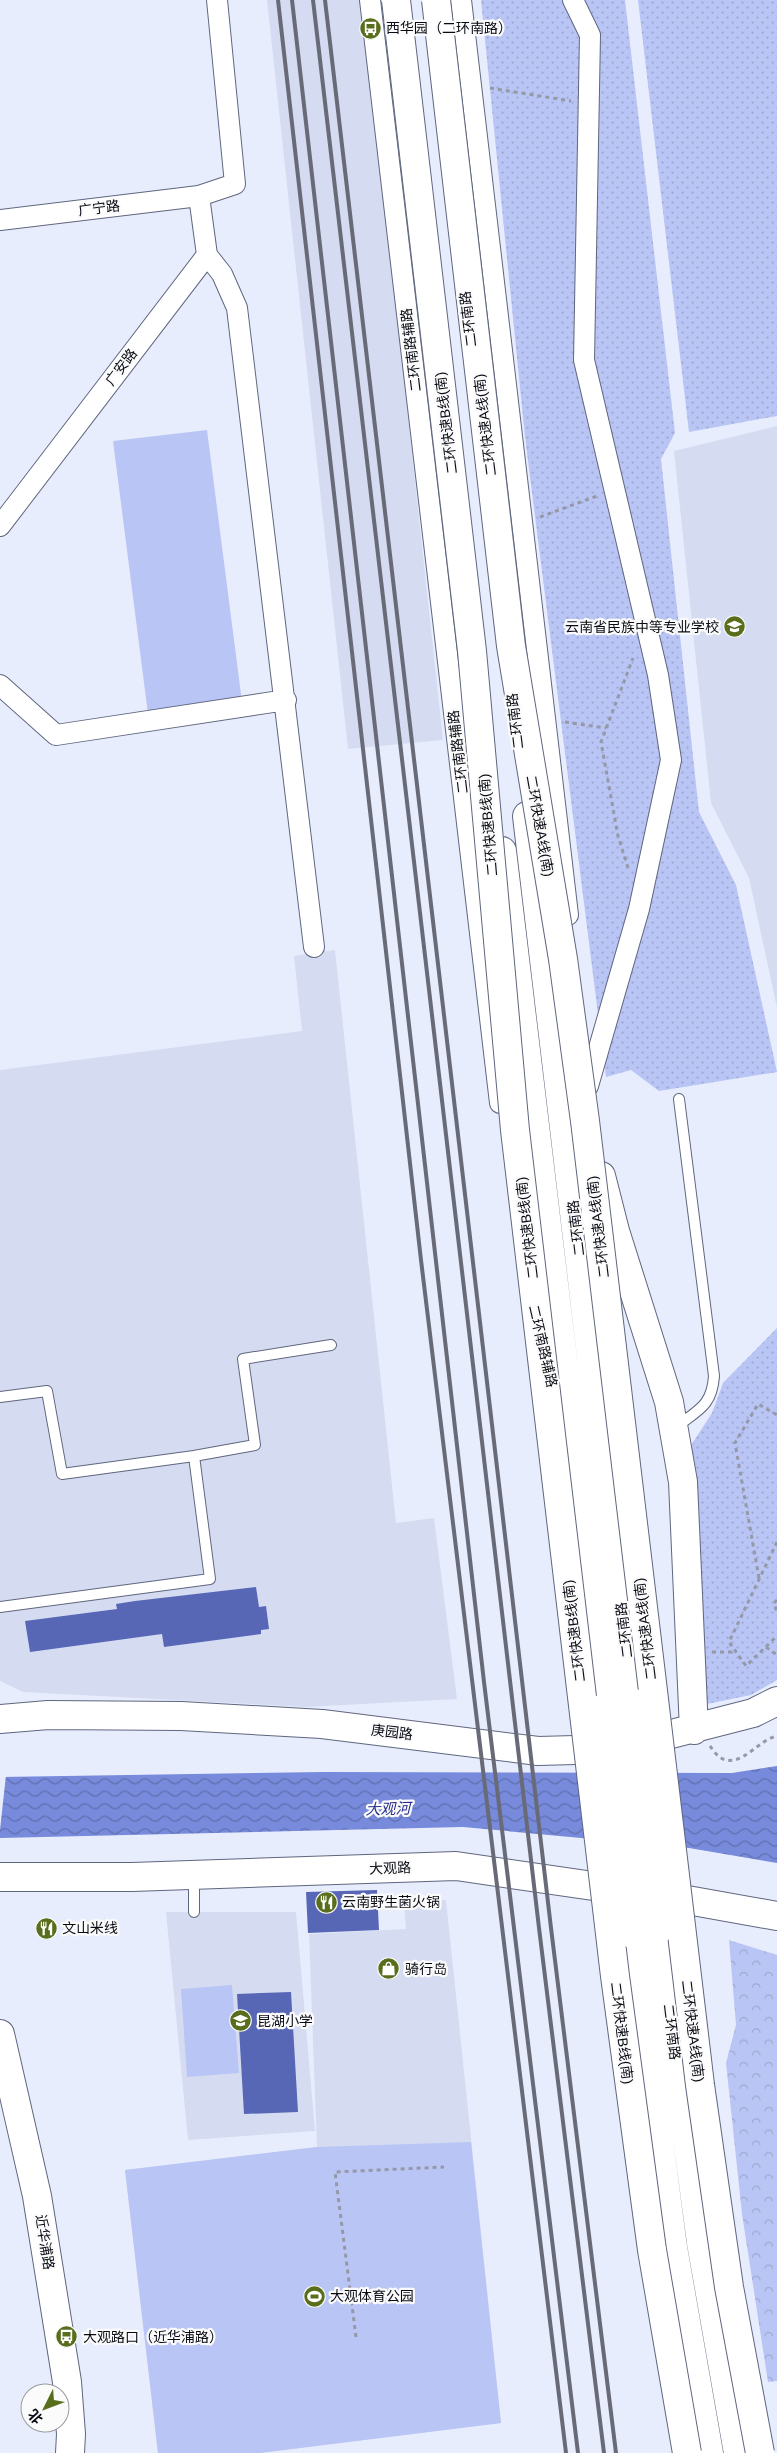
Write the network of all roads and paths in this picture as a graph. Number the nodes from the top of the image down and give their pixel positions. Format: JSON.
{"nodes":[{"id":1,"x":217,"y":0,"type":"edge"},
{"id":2,"x":370,"y":0,"type":"edge"},
{"id":3,"x":396,"y":0,"type":"edge"},
{"id":4,"x":401,"y":0,"type":"edge"},
{"id":5,"x":430,"y":0,"type":"edge"},
{"id":6,"x":436,"y":0,"type":"edge"},
{"id":7,"x":461,"y":0,"type":"edge"},
{"id":8,"x":574,"y":0,"type":"edge"},
{"id":9,"x":471,"y":86,"type":"junction"},
{"id":10,"x":589,"y":104,"type":"junction"},
{"id":11,"x":199,"y":196,"type":"junction"},
{"id":12,"x":0,"y":220,"type":"edge"},
{"id":13,"x":207,"y":255,"type":"junction"},
{"id":14,"x":614,"y":489,"type":"junction"},
{"id":15,"x":522,"y":522,"type":"junction"},
{"id":16,"x":0,"y":526,"type":"edge"},
{"id":17,"x":646,"y":625,"type":"junction"},
{"id":18,"x":0,"y":685,"type":"edge"},
{"id":19,"x":286,"y":700,"type":"junction"},
{"id":20,"x":546,"y":720,"type":"junction"},
{"id":21,"x":606,"y":728,"type":"junction"},
{"id":22,"x":629,"y":872,"type":"dead end"},
{"id":23,"x":314,"y":947,"type":"dead end"},
{"id":24,"x":588,"y":1086,"type":"junction"},
{"id":25,"x":679,"y":1099,"type":"dead end"},
{"id":26,"x":595,"y":1147,"type":"junction"},
{"id":27,"x":331,"y":1345,"type":"dead end"},
{"id":28,"x":0,"y":1398,"type":"edge"},
{"id":29,"x":777,"y":1415,"type":"edge"},
{"id":30,"x":676,"y":1428,"type":"junction"},
{"id":31,"x":194,"y":1456,"type":"junction"},
{"id":32,"x":608,"y":1495,"type":"junction"},
{"id":33,"x":580,"y":1499,"type":"junction"},
{"id":34,"x":777,"y":1542,"type":"edge"},
{"id":35,"x":759,"y":1578,"type":"junction"},
{"id":36,"x":777,"y":1600,"type":"edge"},
{"id":37,"x":0,"y":1606,"type":"edge"},
{"id":38,"x":777,"y":1614,"type":"edge"},
{"id":39,"x":777,"y":1636,"type":"edge"},
{"id":40,"x":766,"y":1647,"type":"junction"},
{"id":41,"x":777,"y":1655,"type":"edge"},
{"id":42,"x":777,"y":1701,"type":"edge"},
{"id":43,"x":0,"y":1719,"type":"edge"},
{"id":44,"x":694,"y":1730,"type":"junction"},
{"id":45,"x":777,"y":1736,"type":"edge"},
{"id":46,"x":194,"y":1875,"type":"junction"},
{"id":47,"x":0,"y":1878,"type":"edge"},
{"id":48,"x":194,"y":1912,"type":"dead end"},
{"id":49,"x":777,"y":1916,"type":"edge"},
{"id":50,"x":0,"y":2034,"type":"edge"},
{"id":51,"x":0,"y":2120,"type":"edge"},
{"id":52,"x":444,"y":2167,"type":"dead end"},
{"id":53,"x":356,"y":2337,"type":"dead end"},
{"id":54,"x":48,"y":2383,"type":"edge"},
{"id":55,"x":52,"y":2433,"type":"edge"},
{"id":56,"x":52,"y":2453,"type":"edge"},
{"id":57,"x":70,"y":2453,"type":"edge"},
{"id":58,"x":688,"y":2453,"type":"edge"},
{"id":59,"x":709,"y":2453,"type":"edge"},
{"id":60,"x":738,"y":2453,"type":"edge"},
{"id":61,"x":760,"y":2453,"type":"edge"}],
"edges":[{"from":1,"to":11,"type":"street","name":"广宁路"},
{"from":2,"to":33,"type":"street","name":"二环南路辅路"},
{"from":3,"to":58,"type":"main road","name":"二环快速B线(南)","bridge":true},
{"from":4,"to":33,"type":"main road","name":"二环南路"},
{"from":5,"to":32,"type":"main road","name":"二环南路"},
{"from":6,"to":61,"type":"main road","name":"二环快速A线(南)","bridge":true},
{"from":7,"to":9,"type":"street"},
{"from":8,"to":10,"type":"street"},
{"from":9,"to":10,"type":"path"},
{"from":9,"to":15,"type":"street"},
{"from":10,"to":14,"type":"street"},
{"from":11,"to":12,"type":"street","name":"广宁路"},
{"from":11,"to":13,"type":"street"},
{"from":13,"to":16,"type":"street","name":"广安路"},
{"from":13,"to":19,"type":"street"},
{"from":14,"to":15,"type":"path"},
{"from":14,"to":17,"type":"street"},
{"from":15,"to":20,"type":"street"},
{"from":17,"to":21,"type":"path"},
{"from":17,"to":24,"type":"street"},
{"from":18,"to":19,"type":"street"},
{"from":19,"to":23,"type":"street"},
{"from":20,"to":21,"type":"path"},
{"from":20,"to":24,"type":"street"},
{"from":21,"to":22,"type":"path"},
{"from":24,"to":26,"type":"street"},
{"from":25,"to":30,"type":"lane"},
{"from":26,"to":30,"type":"main road"},
{"from":26,"to":32,"type":"street"},
{"from":27,"to":31,"type":"lane"},
{"from":28,"to":31,"type":"lane"},
{"from":29,"to":35,"type":"path"},
{"from":30,"to":44,"type":"main road"},
{"from":31,"to":37,"type":"lane"},
{"from":32,"to":60,"type":"main road","name":"二环南路","bridge":true},
{"from":33,"to":59,"type":"main road","name":"二环南路","bridge":true},
{"from":34,"to":35,"type":"path"},
{"from":35,"to":40,"type":"path"},
{"from":36,"to":38,"type":"path"},
{"from":39,"to":40,"type":"path"},
{"from":40,"to":41,"type":"path"},
{"from":42,"to":44,"type":"main road","name":"庚园路"},
{"from":43,"to":44,"type":"main road","name":"庚园路"},
{"from":44,"to":45,"type":"path"},
{"from":46,"to":47,"type":"main road","name":"大观路"},
{"from":46,"to":48,"type":"lane"},
{"from":46,"to":49,"type":"main road","name":"大观路"},
{"from":50,"to":57,"type":"main road","name":"近华浦路"},
{"from":51,"to":54,"type":"main road","name":"近华浦路"},
{"from":52,"to":53,"type":"path"},
{"from":55,"to":56,"type":"main road"}]}
